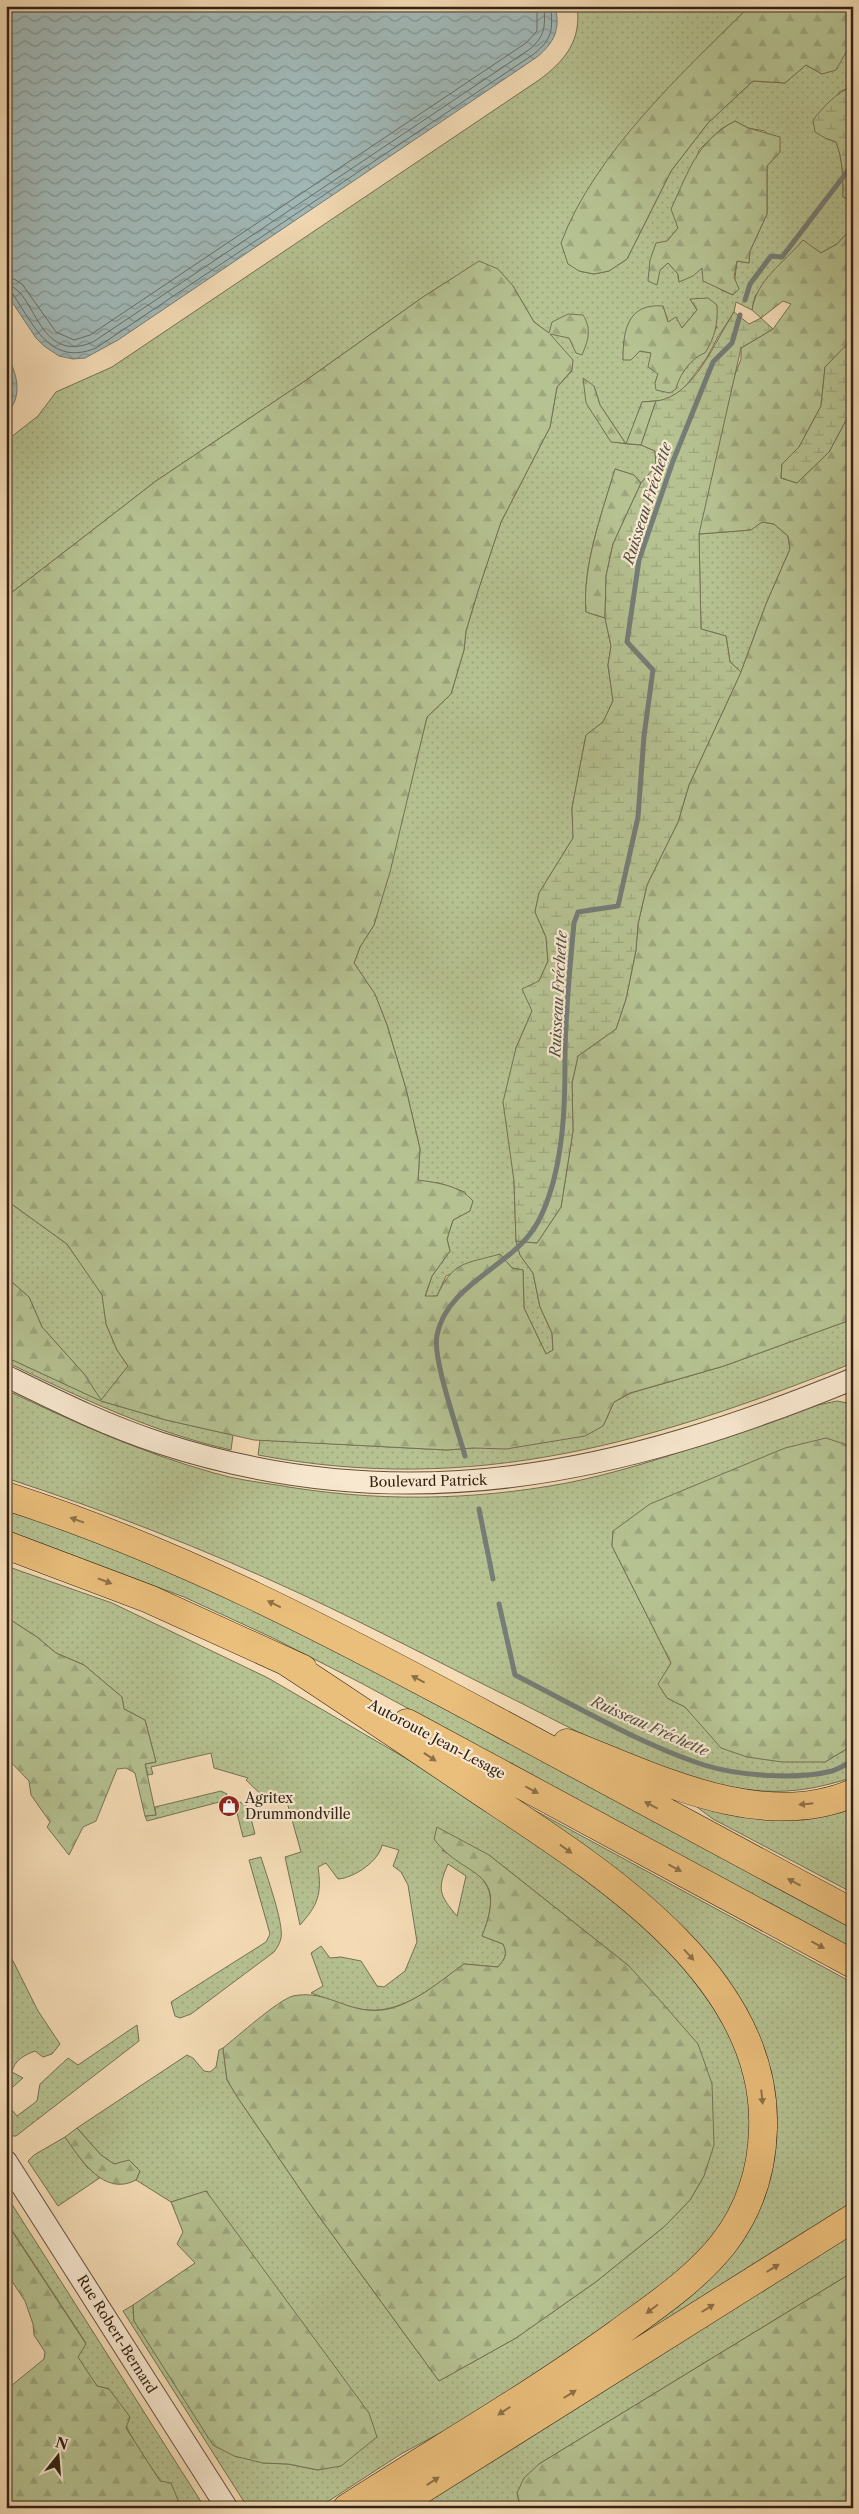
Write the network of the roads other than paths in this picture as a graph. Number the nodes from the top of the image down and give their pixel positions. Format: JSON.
{"nodes":[{"id":1,"x":6,"y":1376,"type":"edge"},
{"id":2,"x":853,"y":1379,"type":"edge"},
{"id":3,"x":6,"y":1496,"type":"edge"},
{"id":4,"x":6,"y":1545,"type":"edge"},
{"id":5,"x":287,"y":1662,"type":"junction"},
{"id":6,"x":461,"y":1702,"type":"junction"},
{"id":7,"x":853,"y":1793,"type":"edge"},
{"id":8,"x":853,"y":1913,"type":"edge"},
{"id":9,"x":853,"y":1964,"type":"edge"},
{"id":10,"x":6,"y":2161,"type":"edge"},
{"id":11,"x":853,"y":2218,"type":"edge"},
{"id":12,"x":227,"y":2508,"type":"edge"},
{"id":13,"x":347,"y":2508,"type":"edge"},
{"id":14,"x":392,"y":2508,"type":"edge"}],
"edges":[{"from":1,"to":2,"type":"street","name":"Boulevard Patrick"},
{"from":6,"to":3,"type":"highway","one_way":true},
{"from":4,"to":5,"type":"highway","name":"Autoroute Jean-Lesage","one_way":true},
{"from":5,"to":9,"type":"highway","name":"Autoroute Jean-Lesage","one_way":true},
{"from":5,"to":13,"type":"highway","one_way":true},
{"from":7,"to":6,"type":"highway","one_way":true},
{"from":8,"to":6,"type":"highway","one_way":true},
{"from":10,"to":12,"type":"street","name":"Rue Robert-Bernard"},
{"from":14,"to":11,"type":"highway","one_way":true}]}
